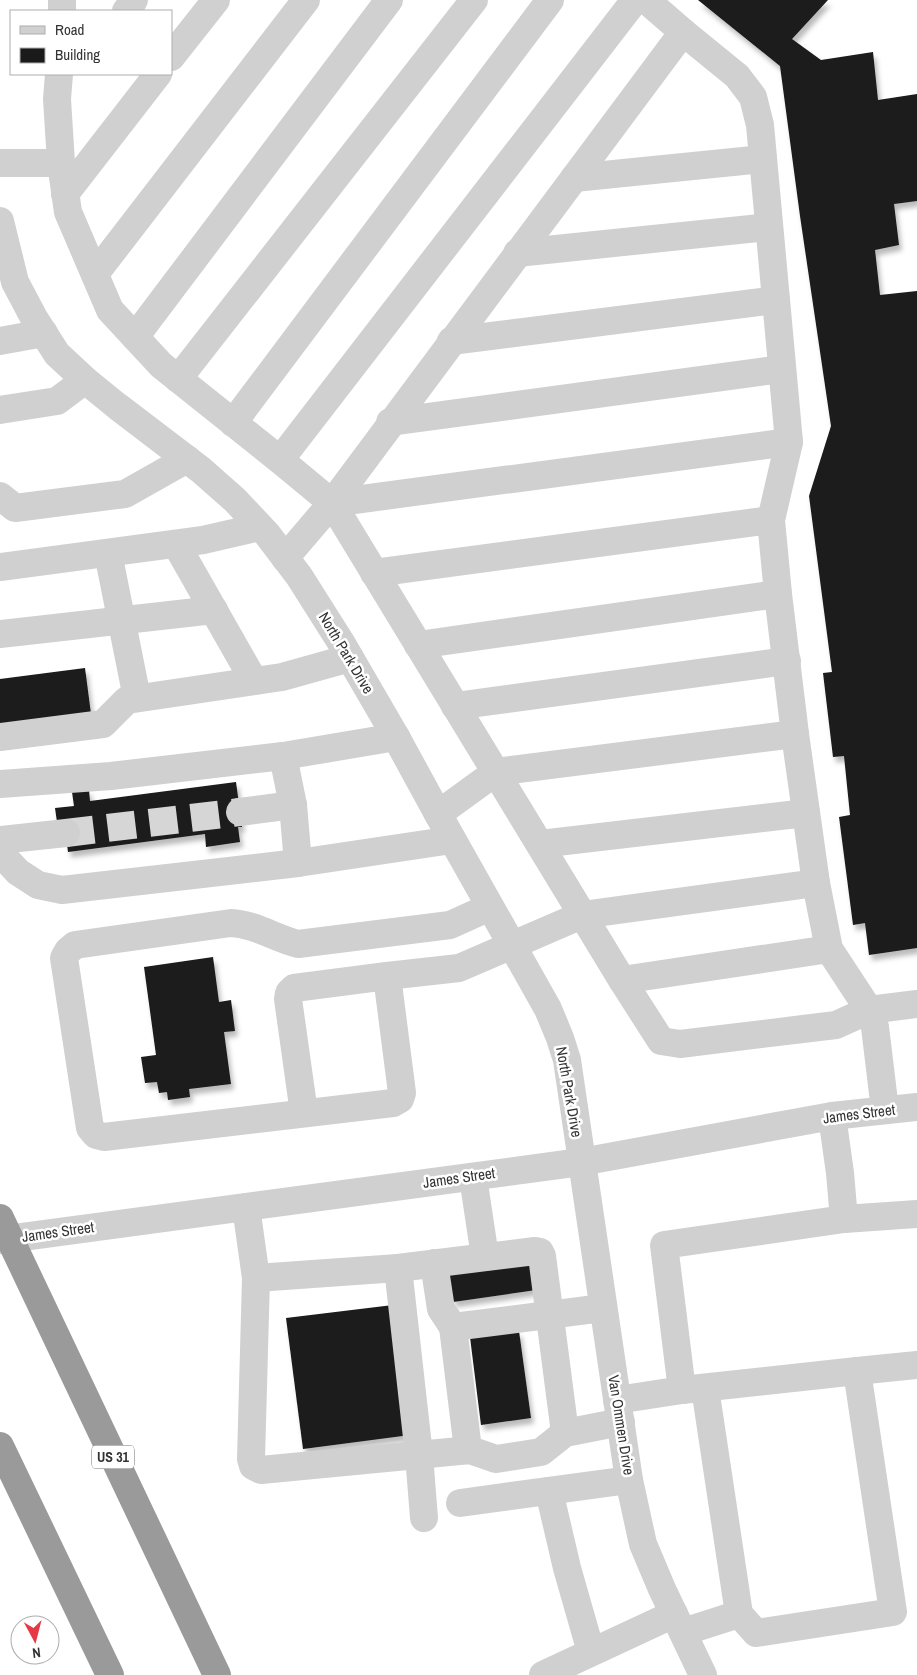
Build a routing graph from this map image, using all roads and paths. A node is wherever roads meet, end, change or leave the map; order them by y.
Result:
1 (216, 0) edge
2 (306, 0) edge
3 (389, 0) edge
4 (474, 0) edge
5 (550, 0) edge
6 (635, 0) edge
7 (646, 0) edge
8 (683, 32) junction
9 (172, 56) edge
10 (75, 75) edge
11 (157, 75) edge
12 (58, 86) edge
13 (763, 159) junction
14 (0, 163) edge
15 (61, 163) junction
16 (574, 178) junction
17 (65, 194) junction
18 (0, 221) edge
19 (769, 227) junction
20 (517, 253) junction
21 (94, 274) junction
22 (776, 300) junction
23 (44, 333) junction
24 (135, 337) junction
25 (451, 341) junction
26 (0, 342) edge
27 (782, 368) junction
28 (178, 379) junction
29 (85, 380) junction
30 (0, 410) edge
31 (390, 422) junction
32 (233, 423) junction
33 (789, 442) junction
34 (187, 459) junction
35 (280, 460) junction
36 (0, 496) edge
37 (332, 503) junction
38 (771, 520) junction
39 (260, 527) junction
40 (176, 544) junction
41 (108, 553) junction
42 (285, 558) junction
43 (0, 567) edge
44 (374, 573) junction
45 (778, 594) junction
46 (214, 610) junction
47 (121, 620) junction
48 (0, 634) edge
49 (418, 645) junction
50 (350, 658) junction
51 (787, 661) junction
52 (254, 681) junction
53 (137, 698) junction
54 (455, 706) junction
55 (795, 734) junction
56 (0, 737) edge
57 (396, 737) junction
58 (283, 756) junction
59 (496, 772) junction
60 (0, 784) edge
61 (293, 805) junction
62 (240, 812) tunnel mouth
63 (806, 813) junction
64 (438, 814) junction
65 (66, 833) tunnel mouth
66 (0, 840) edge
67 (452, 840) junction
68 (540, 844) junction
69 (0, 853) edge
70 (298, 863) junction
71 (816, 883) junction
72 (490, 907) junction
73 (582, 915) junction
74 (512, 946) junction
75 (829, 949) junction
76 (387, 976) junction
77 (622, 980) junction
78 (917, 1004) edge
79 (869, 1010) junction
80 (917, 1107) edge
81 (885, 1110) junction
82 (304, 1114) junction
83 (832, 1116) junction
84 (581, 1162) junction
85 (473, 1177) junction
86 (246, 1207) junction
87 (917, 1214) edge
88 (844, 1219) junction
89 (3, 1232) edge
90 (485, 1257) junction
91 (434, 1263) junction
92 (398, 1268) junction
93 (256, 1278) junction
94 (603, 1308) junction
95 (550, 1314) junction
96 (453, 1327) junction
97 (917, 1365) edge
98 (857, 1371) junction
99 (693, 1389) junction
100 (619, 1411) junction
101 (565, 1433) junction
102 (0, 1446) edge
103 (468, 1450) junction
104 (419, 1455) junction
105 (629, 1480) junction
106 (549, 1491) junction
107 (460, 1503) dead end
108 (424, 1518) dead end
109 (739, 1614) junction
110 (678, 1623) junction
111 (591, 1652) junction
112 (110, 1675) edge
113 (217, 1675) edge
114 (543, 1675) edge
115 (703, 1675) edge

1 - 9 street
2 - 21 street
3 - 24 street
4 - 28 street
5 - 32 street
6 - 35 street
7 - 8 street
8 - 13 street
8 - 16 street
10 - 12 street
11 - 17 street
12 - 15 street
13 - 16 street
13 - 19 street
14 - 15 street
15 - 17 street
16 - 20 street
17 - 21 street
18 - 23 street, North Park Drive
19 - 20 street
19 - 22 street
20 - 25 street
21 - 24 street
22 - 25 street
22 - 27 street
23 - 26 street
23 - 29 street, North Park Drive
24 - 28 street
25 - 31 street
27 - 31 street
27 - 33 street
28 - 32 street
29 - 30 street
29 - 34 street, North Park Drive
31 - 37 street
32 - 35 street
33 - 37 street
33 - 38 street
34 - 36 street
34 - 39 street, North Park Drive
35 - 37 street
37 - 42 street
37 - 44 street
38 - 44 street
38 - 45 street
39 - 40 street
39 - 42 street, North Park Drive
40 - 41 street
40 - 46 street
41 - 43 street
41 - 47 street
42 - 50 street, North Park Drive
44 - 49 street
45 - 49 street
45 - 51 street
46 - 47 street
46 - 52 street
47 - 48 street
47 - 53 street
49 - 54 street
50 - 52 street
50 - 57 street, North Park Drive
51 - 54 street
51 - 55 street
52 - 53 street
53 - 56 street
54 - 59 street
55 - 59 street
55 - 63 street
57 - 58 street
57 - 64 street, North Park Drive
58 - 60 street
58 - 61 street
59 - 64 street
59 - 68 street
61 - 62 street
61 - 70 street
63 - 68 street
63 - 71 street
64 - 67 street, North Park Drive
65 - 66 street
67 - 70 street
67 - 72 street, North Park Drive
68 - 73 street
69 - 70 street
71 - 73 street
71 - 75 street
72 - 74 street, North Park Drive
72 - 82 street
73 - 74 street
73 - 77 street
74 - 76 street
74 - 84 street, North Park Drive
75 - 77 street
75 - 79 street
76 - 82 street
76 - 82 street
77 - 79 street
78 - 79 street
79 - 81 street
80 - 81 street, James Street
81 - 83 street, James Street
83 - 84 street, James Street
83 - 88 street
84 - 85 street, James Street
84 - 94 street, Van Ommen Drive
85 - 86 street, James Street
85 - 90 street
86 - 89 street, James Street
86 - 93 street
87 - 88 street
88 - 99 street
89 - 113 highway, US 31
90 - 91 street
90 - 95 street
91 - 92 street
91 - 96 street
92 - 93 street
92 - 104 street
93 - 104 street
94 - 95 street
94 - 100 street, Van Ommen Drive
95 - 96 street
95 - 101 street
96 - 103 street
97 - 98 street
98 - 99 street
98 - 109 street
99 - 100 street
99 - 109 street
100 - 101 street
100 - 105 street, Van Ommen Drive
101 - 103 street
102 - 112 highway
103 - 104 street
104 - 108 street
105 - 106 street
105 - 110 street, Van Ommen Drive
106 - 107 street
106 - 111 street
109 - 110 street
110 - 111 street
110 - 115 street, Van Ommen Drive
111 - 114 street

